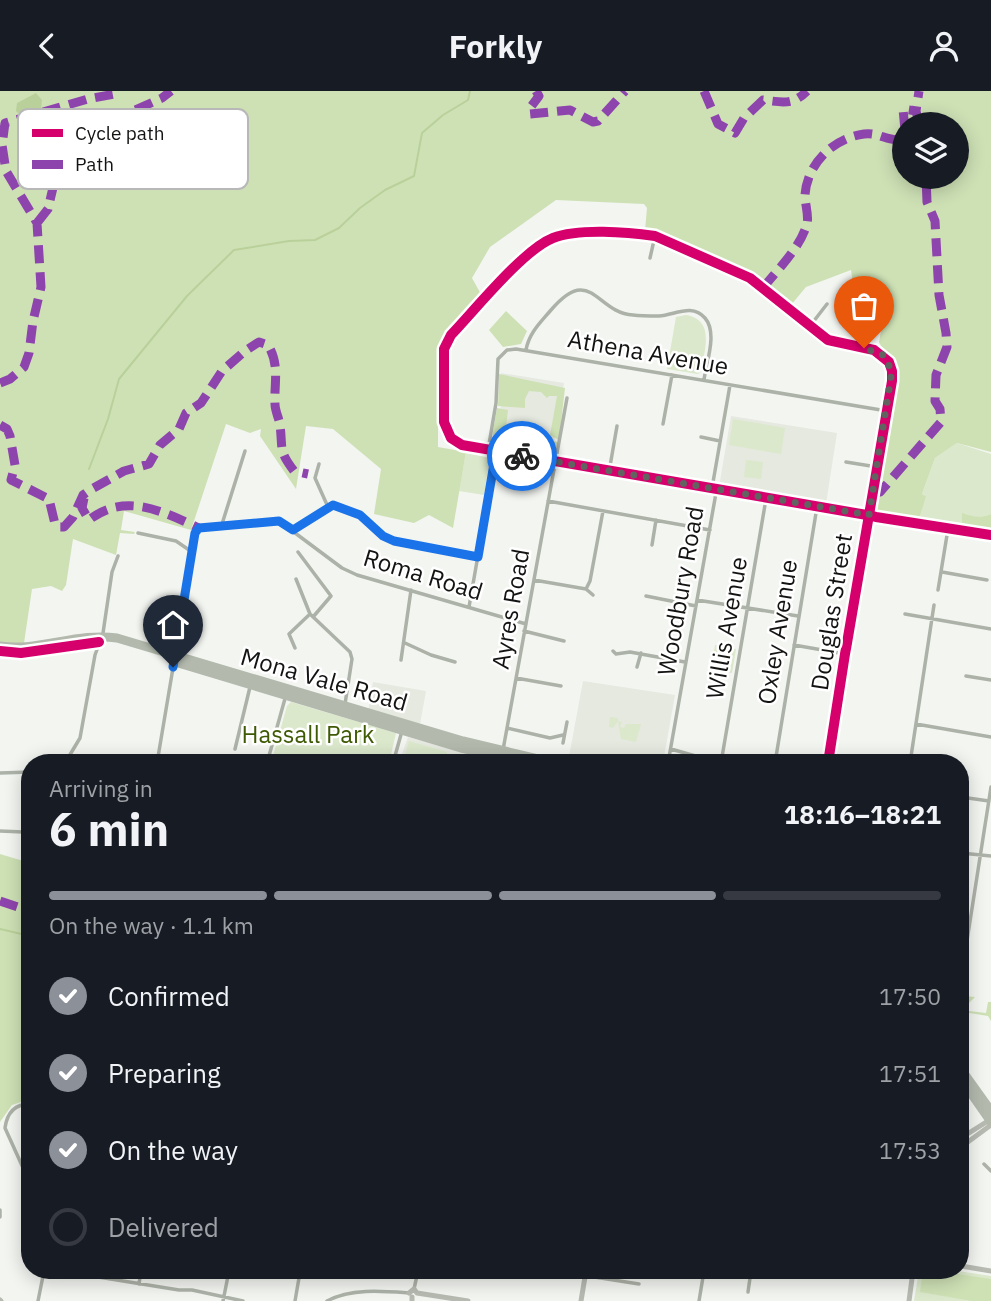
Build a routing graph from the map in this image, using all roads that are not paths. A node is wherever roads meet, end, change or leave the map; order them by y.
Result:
1 (655, 236) junction
2 (650, 258) dead end
3 (827, 304) dead end
4 (810, 326) junction
5 (526, 350) junction
6 (672, 375) junction
7 (704, 380) junction
8 (730, 385) junction
9 (567, 398) dead end
10 (887, 411) junction
11 (663, 424) dead end
12 (617, 426) dead end
13 (701, 437) dead end
14 (720, 441) junction
15 (488, 450) junction
16 (245, 451) dead end
17 (496, 452) junction
18 (556, 462) junction
19 (846, 462) dead end
20 (318, 464) dead end
21 (877, 467) junction
22 (609, 472) junction
23 (714, 490) junction
24 (766, 499) junction
25 (548, 501) junction
26 (328, 507) junction
27 (817, 507) junction
28 (603, 511) junction
29 (869, 515) junction
30 (656, 520) junction
31 (222, 524) junction
32 (948, 529) junction
33 (293, 530) junction
34 (710, 530) junction
35 (138, 533) dead end
36 (991, 535) edge
37 (652, 545) dead end
38 (192, 552) junction
39 (298, 552) dead end
40 (118, 556) dead end
41 (478, 557) junction
42 (942, 572) junction
43 (296, 579) dead end
44 (534, 580) junction
45 (987, 580) dead end
46 (586, 589) junction
47 (411, 590) junction
48 (938, 590) dead end
49 (593, 595) dead end
50 (646, 596) dead end
51 (697, 600) junction
52 (934, 605) dead end
53 (696, 606) junction
54 (469, 607) junction
55 (747, 608) junction
56 (905, 614) dead end
57 (312, 616) junction
58 (798, 616) junction
59 (933, 619) junction
60 (526, 624) junction
61 (991, 629) edge
62 (524, 631) junction
63 (100, 639) junction
64 (564, 641) dead end
65 (405, 643) junction
66 (794, 645) junction
67 (296, 648) dead end
68 (0, 649) edge
69 (613, 651) dead end
70 (640, 653) junction
71 (845, 654) junction
72 (174, 659) junction
73 (401, 660) dead end
74 (685, 661) junction
75 (455, 662) dead end
76 (637, 667) dead end
77 (965, 675) dead end
78 (516, 678) junction
79 (991, 680) edge
80 (250, 686) junction
81 (561, 686) dead end
82 (287, 693) junction
83 (344, 710) junction
84 (567, 722) dead end
85 (916, 724) junction
86 (507, 728) junction
87 (402, 730) junction
88 (563, 735) junction
89 (991, 737) edge
90 (563, 743) dead end
91 (235, 749) dead end
92 (670, 749) junction
93 (70, 754) edge
94 (158, 754) edge
95 (270, 754) edge
96 (395, 754) edge
97 (486, 754) edge
98 (495, 754) edge
99 (503, 754) edge
100 (669, 754) edge
101 (688, 754) edge
102 (722, 754) edge
103 (776, 754) edge
104 (829, 754) edge
105 (911, 754) edge
106 (21, 772) edge
107 (0, 773) edge
108 (991, 787) edge
109 (969, 798) edge
110 (989, 801) junction
111 (0, 831) edge
112 (21, 832) edge
113 (969, 854) edge
114 (980, 855) junction
115 (991, 856) edge
116 (969, 927) edge
117 (969, 1082) edge
118 (969, 1090) edge
119 (21, 1105) edge
120 (991, 1119) edge
121 (969, 1133) edge
122 (969, 1140) edge
123 (21, 1164) edge
124 (984, 1164) dead end
125 (991, 1171) edge
126 (0, 1210) edge
127 (0, 1217) edge
128 (969, 1267) edge
129 (991, 1271) edge
130 (42, 1279) edge
131 (109, 1279) edge
132 (140, 1279) edge
133 (228, 1279) edge
134 (299, 1279) edge
135 (585, 1279) edge
136 (615, 1279) edge
137 (703, 1279) edge
138 (750, 1279) edge
139 (913, 1279) edge
140 (139, 1284) junction
141 (639, 1284) dead end
142 (748, 1292) dead end
143 (366, 1293) junction
144 (413, 1295) edge
145 (224, 1299) edge
146 (38, 1301) edge
147 (243, 1301) edge
148 (295, 1301) edge
149 (327, 1301) edge
150 (365, 1301) edge
151 (468, 1301) edge
152 (581, 1301) edge
153 (699, 1301) edge
154 (909, 1301) edge

1 - 2 street
1 - 4 street
1 - 15 street
3 - 4 street
4 - 10 street, Douglas Street
5 - 6 street, Athena Avenue
5 - 7 street
5 - 15 street
6 - 7 street, Athena Avenue
6 - 11 street
7 - 8 street, Athena Avenue
8 - 10 street, Athena Avenue
8 - 14 street, Woodbury Road
9 - 18 street, Ayres Road
10 - 21 street, Douglas Street
12 - 22 street
13 - 14 street
14 - 23 street, Woodbury Road
15 - 17 street
16 - 31 street
17 - 18 street
17 - 41 street
18 - 22 street
18 - 25 street, Ayres Road
19 - 21 street
20 - 26 street
21 - 29 street, Douglas Street
22 - 23 street
23 - 24 street
23 - 34 street, Woodbury Road
24 - 27 street
24 - 55 street, Willis Avenue
25 - 28 street
25 - 44 street, Ayres Road
26 - 33 street
26 - 41 street
27 - 29 street
27 - 58 street, Oxley Avenue
28 - 30 street
28 - 46 street
29 - 32 street
29 - 71 street, Douglas Street
30 - 34 street
30 - 37 street
31 - 33 street, Roma Road
31 - 38 street, Roma Road
32 - 36 street
32 - 42 street
33 - 47 street, Roma Road
34 - 51 street, Woodbury Road
35 - 38 street
38 - 72 street
39 - 57 street
40 - 63 street
41 - 54 street
42 - 45 street
42 - 48 street
43 - 57 street
44 - 46 street
44 - 60 street, Ayres Road
46 - 49 street
47 - 54 street, Roma Road
47 - 65 street
50 - 53 street
51 - 53 street, Woodbury Road
51 - 55 street
52 - 59 street
53 - 74 street, Woodbury Road
54 - 60 street, Roma Road
55 - 58 street
55 - 102 street, Willis Avenue
56 - 59 street
57 - 67 street
57 - 83 street
58 - 66 street, Oxley Avenue
59 - 61 street
59 - 85 street
60 - 62 street, Ayres Road
62 - 64 street
62 - 78 street, Ayres Road
63 - 68 highway, Mona Vale Road
63 - 72 highway, Mona Vale Road
63 - 93 street
65 - 73 street
65 - 75 street
66 - 71 street
66 - 103 street, Oxley Avenue
69 - 70 street
70 - 74 street
70 - 76 street
71 - 104 street, Douglas Street
72 - 80 highway, Mona Vale Road
72 - 82 highway, Mona Vale Road
72 - 94 street
74 - 92 street, Woodbury Road
77 - 79 street
78 - 81 street
78 - 86 street, Ayres Road
80 - 82 highway, Mona Vale Road
80 - 91 street
82 - 83 highway, Mona Vale Road
82 - 95 street
83 - 87 highway, Mona Vale Road
83 - 98 highway, Mona Vale Road
84 - 88 street
85 - 89 street
85 - 105 street
86 - 88 street
86 - 99 street, Ayres Road
87 - 96 street
87 - 97 highway, Mona Vale Road
88 - 90 street
92 - 100 street, Woodbury Road
92 - 101 street
106 - 107 street
108 - 110 street
109 - 110 street
110 - 114 street
111 - 112 street
113 - 114 street
114 - 115 street
114 - 116 street
117 - 120 highway
118 - 120 highway
119 - 123 street
120 - 121 street
120 - 122 street
124 - 125 street
126 - 127 street
128 - 129 street
130 - 146 street
131 - 140 street
132 - 140 street
133 - 145 street
134 - 148 street
135 - 152 street
136 - 141 street
137 - 153 street
138 - 142 street
139 - 154 street
140 - 145 street
143 - 144 street
143 - 149 street
143 - 150 street
144 - 151 street
145 - 147 street

